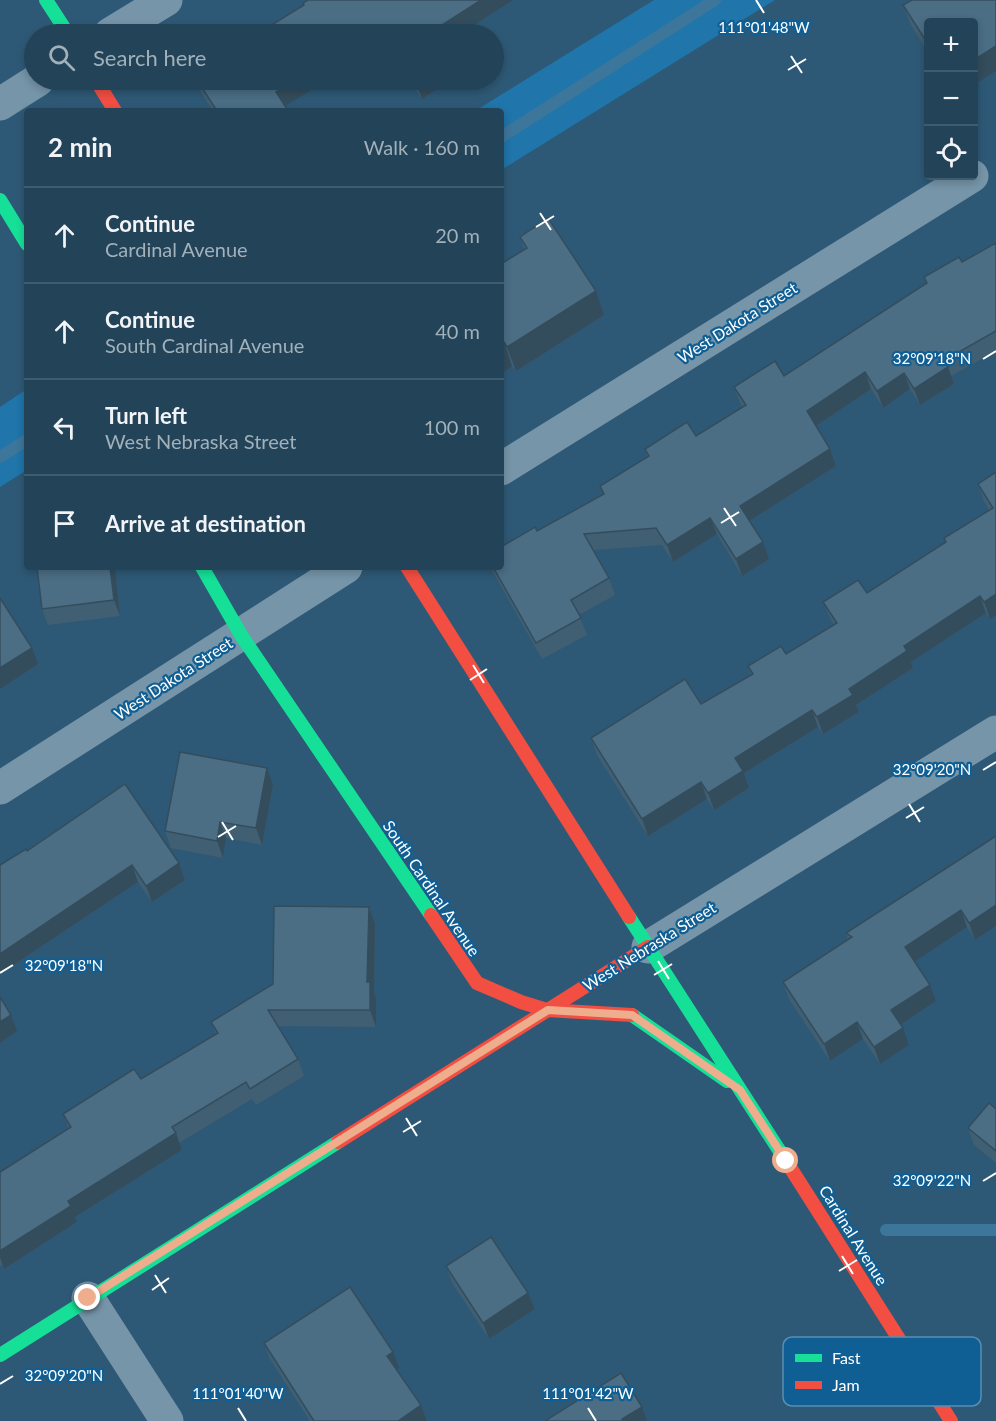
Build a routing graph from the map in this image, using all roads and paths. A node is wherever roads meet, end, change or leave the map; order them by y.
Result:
1 (46, 0) edge
2 (166, 0) edge
3 (62, 24) edge
4 (126, 24) edge
5 (24, 89) edge
6 (102, 90) edge
7 (0, 104) edge
8 (113, 108) edge
9 (996, 160) edge
10 (978, 172) edge
11 (965, 180) edge
12 (0, 200) edge
13 (24, 239) edge
14 (504, 467) edge
15 (204, 570) edge
16 (341, 570) edge
17 (409, 570) edge
18 (241, 635) junction
19 (996, 732) edge
20 (0, 788) edge
21 (648, 947) junction
22 (548, 1010) junction
23 (740, 1090) junction
24 (88, 1298) junction
25 (898, 1337) edge
26 (0, 1355) edge
27 (942, 1406) edge
28 (167, 1421) edge
29 (951, 1421) edge

1 - 3 main road
2 - 4 street
5 - 7 street
6 - 8 main road
9 - 10 street, West Dakota Street
11 - 14 street, West Dakota Street
12 - 13 main road
15 - 18 main road, South Cardinal Avenue
16 - 18 street, West Dakota Street
17 - 21 main road
18 - 20 street, West Dakota Street
18 - 22 main road, South Cardinal Avenue
19 - 21 street, West Nebraska Street
21 - 22 main road, West Nebraska Street
21 - 23 main road, Cardinal Avenue
22 - 23 main road, South Cardinal Avenue
22 - 24 main road, West Nebraska Street
23 - 25 main road, Cardinal Avenue
24 - 26 main road, West Nebraska Street
24 - 28 street
27 - 29 main road, Cardinal Avenue

